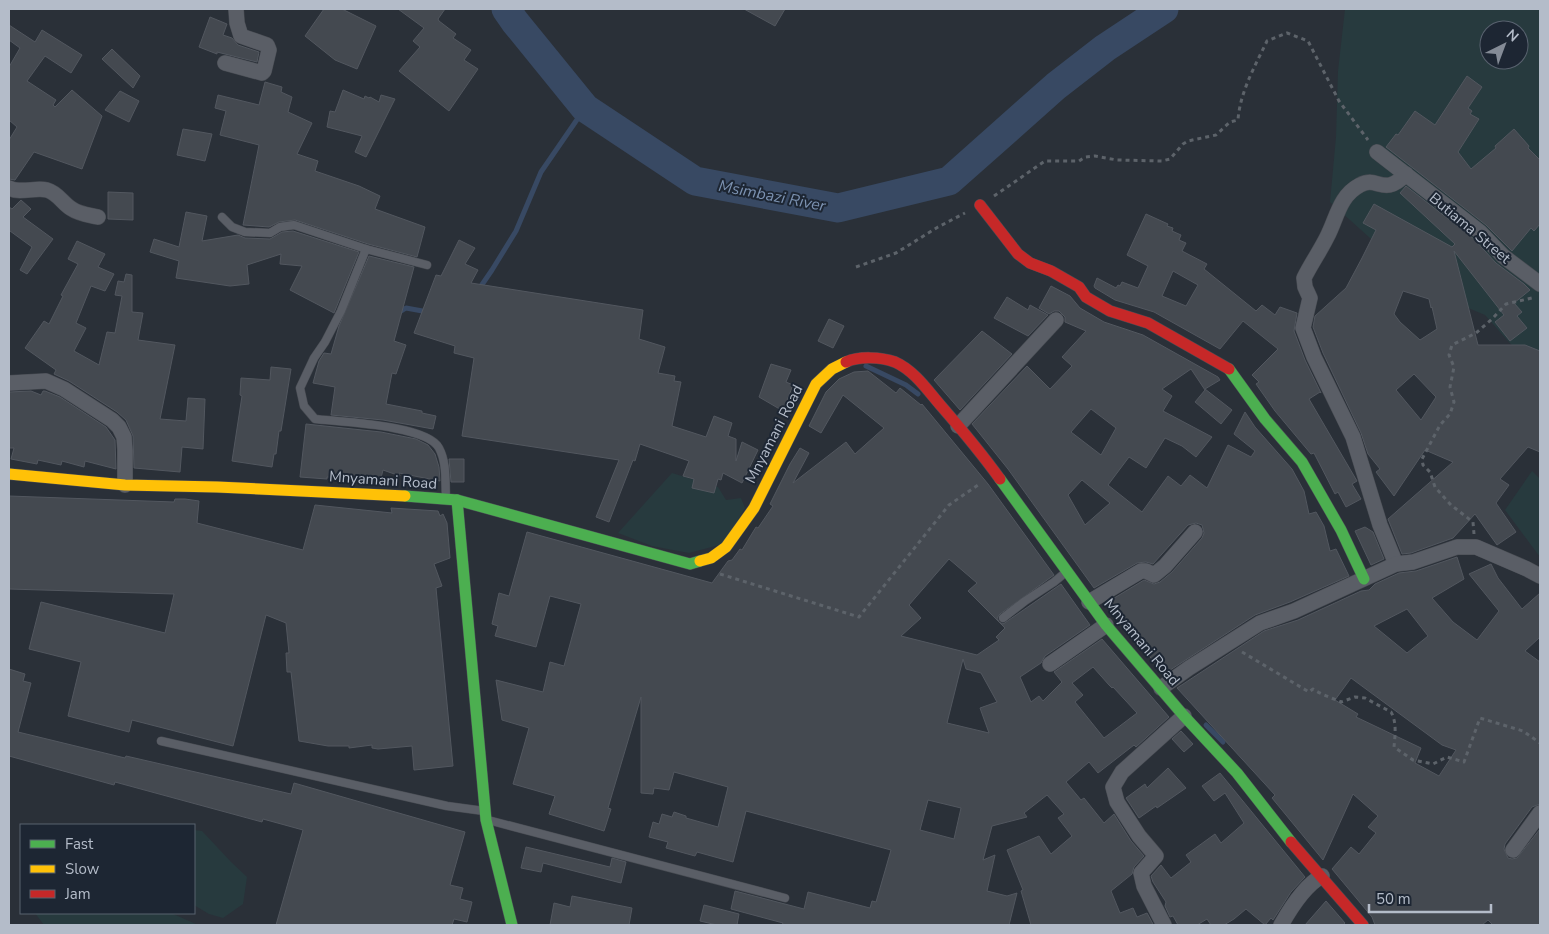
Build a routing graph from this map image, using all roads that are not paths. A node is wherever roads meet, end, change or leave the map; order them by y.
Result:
1 (236, 9) edge
2 (225, 63) dead end
3 (1377, 152) road end
4 (1406, 174) junction
5 (9, 188) edge
6 (980, 205) road end
7 (98, 217) dead end
8 (222, 217) dead end
9 (366, 248) junction
10 (427, 265) dead end
11 (1537, 291) edge
12 (1056, 320) dead end
13 (9, 383) edge
14 (958, 426) junction
15 (9, 474) edge
16 (125, 485) junction
17 (452, 500) junction
18 (1195, 532) dead end
19 (1396, 564) junction
20 (1066, 571) junction
21 (1540, 576) edge
22 (1364, 579) junction
23 (1089, 602) junction
24 (1003, 618) dead end
25 (1106, 625) junction
26 (1050, 664) dead end
27 (1161, 688) junction
28 (1184, 716) junction
29 (161, 742) dead end
30 (1540, 813) edge
31 (485, 816) junction
32 (1513, 850) dead end
33 (1322, 876) junction
34 (785, 898) dead end
35 (512, 925) edge
36 (1164, 925) edge
37 (1281, 925) edge
38 (1362, 925) edge

1 - 2 street
3 - 4 street, Butiama Street
4 - 11 street, Butiama Street
4 - 19 street
5 - 7 street
6 - 22 street
8 - 9 lane
9 - 10 lane
9 - 17 lane
12 - 14 street
13 - 16 street
14 - 17 street, Mnyamani Road
14 - 20 street, Mnyamani Road
15 - 16 street, Mnyamani Road
16 - 17 street, Mnyamani Road
17 - 31 street
18 - 23 street
19 - 21 street
19 - 22 street
20 - 23 street, Mnyamani Road
20 - 24 lane
22 - 27 street
23 - 25 street, Mnyamani Road
25 - 26 street
25 - 27 street, Mnyamani Road
27 - 28 street, Mnyamani Road
28 - 33 street, Mnyamani Road
28 - 36 street
29 - 31 lane
30 - 32 street
31 - 34 lane
31 - 35 street
33 - 37 street
33 - 38 street, Mnyamani Road

